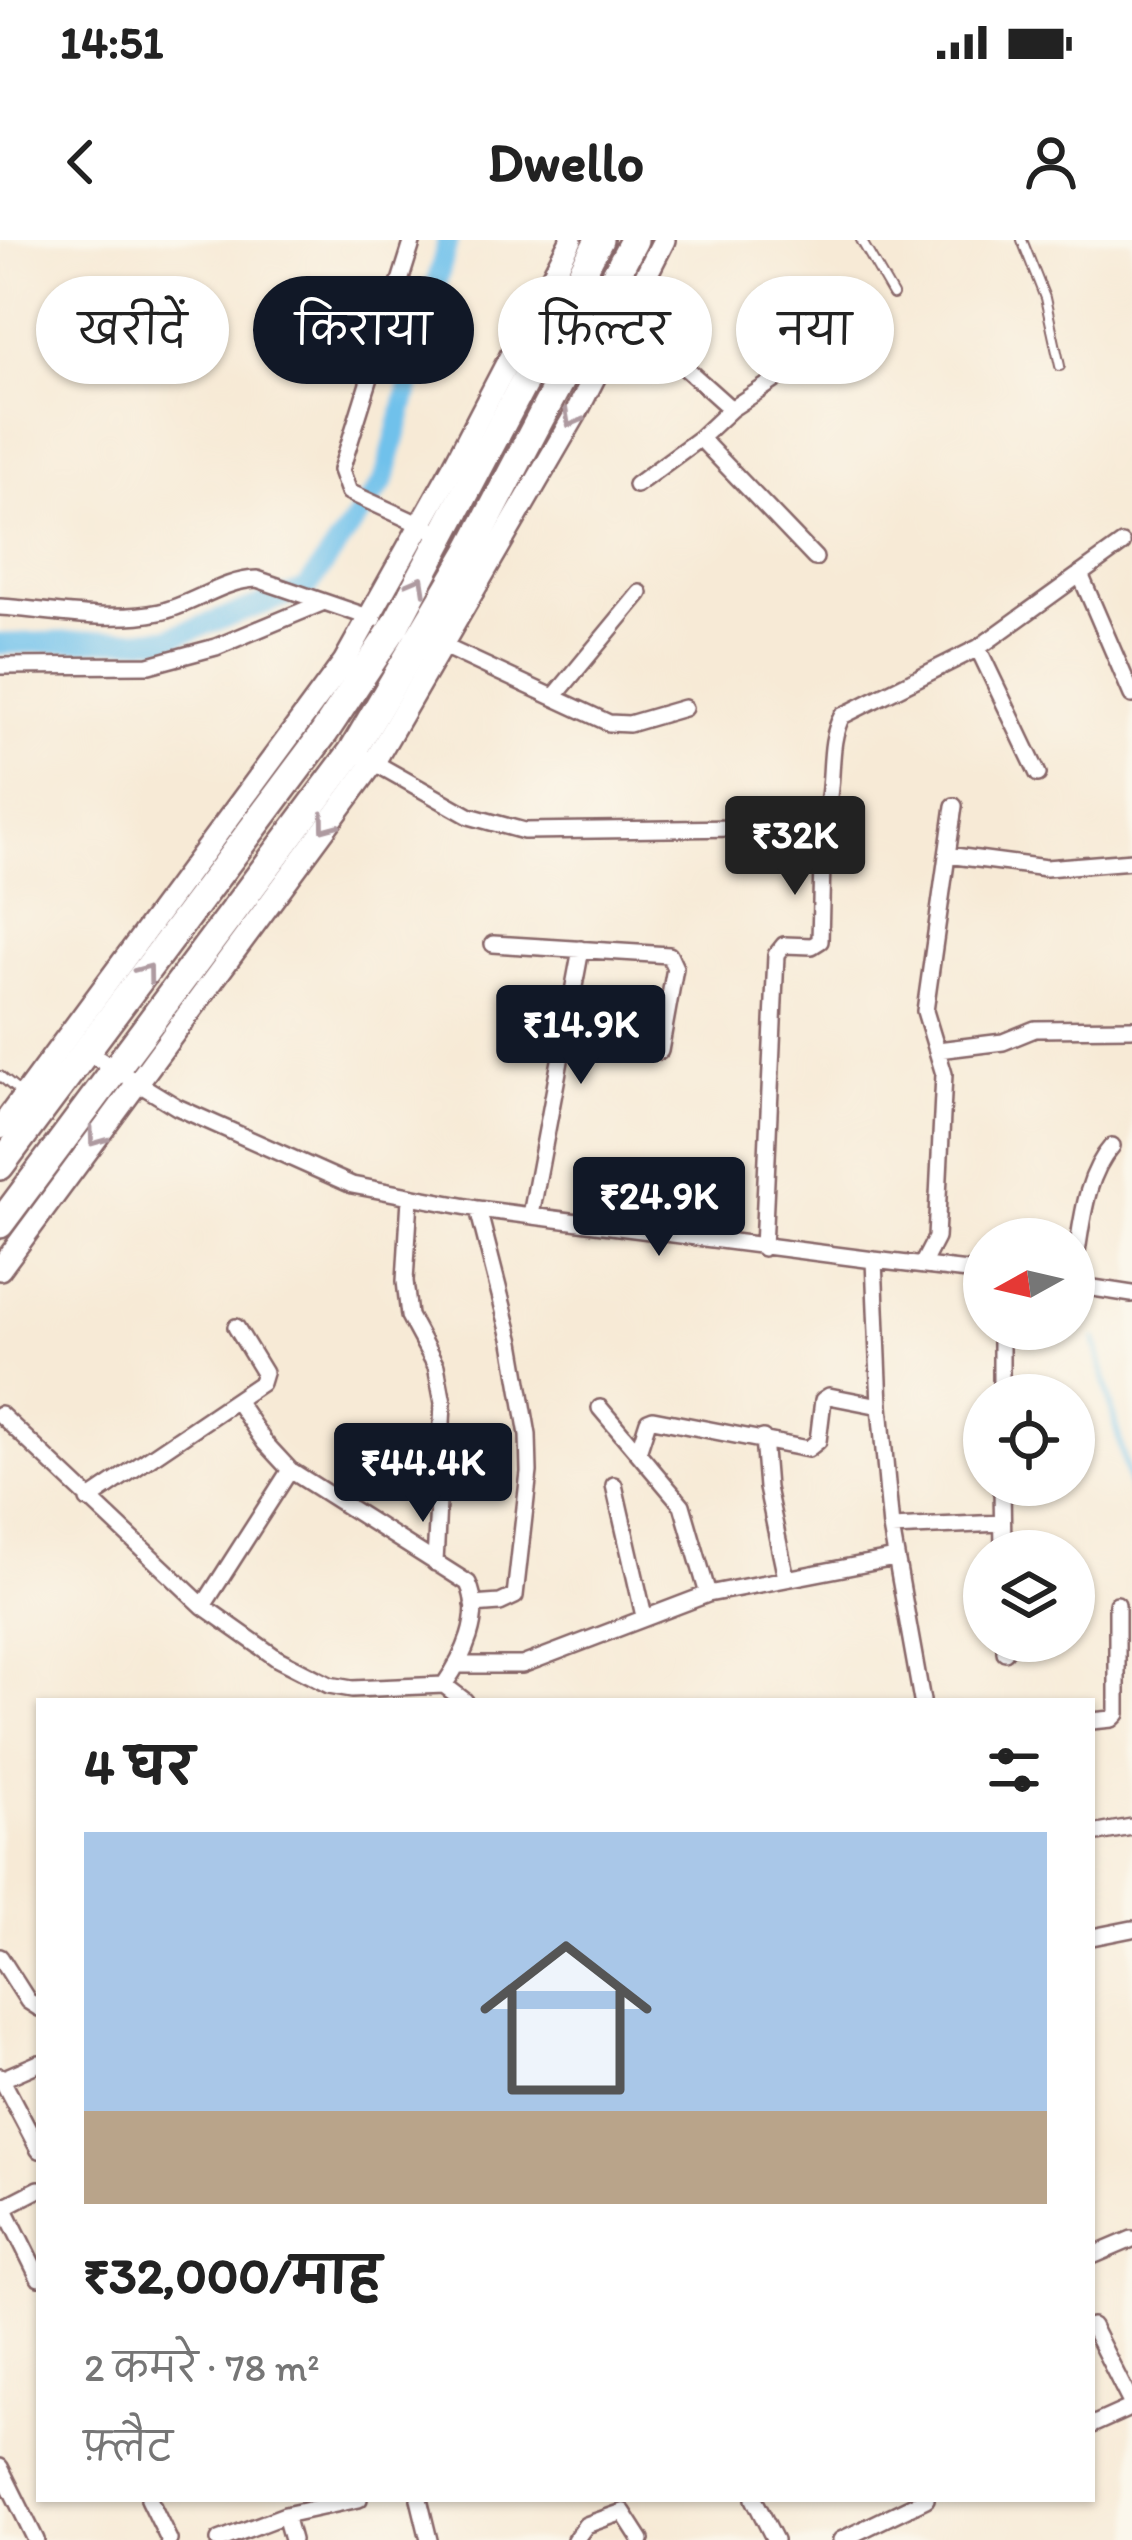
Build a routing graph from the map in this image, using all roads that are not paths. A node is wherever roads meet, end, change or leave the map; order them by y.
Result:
1 (412, 240) edge
2 (571, 240) edge
3 (599, 240) edge
4 (634, 240) edge
5 (664, 240) edge
6 (861, 240) edge
7 (1022, 240) edge
8 (646, 276) edge
9 (882, 276) edge
10 (1060, 366) dead end
11 (591, 384) edge
12 (703, 384) edge
13 (769, 384) edge
14 (731, 409) junction
15 (700, 438) junction
16 (636, 485) dead end
17 (434, 530) junction
18 (1121, 544) dead end
19 (815, 558) dead end
20 (1080, 574) junction
21 (640, 593) dead end
22 (324, 602) junction
23 (0, 608) edge
24 (407, 631) junction
25 (978, 648) junction
26 (0, 666) edge
27 (1132, 694) edge
28 (554, 697) junction
29 (684, 708) dead end
30 (363, 757) junction
31 (1038, 774) dead end
32 (954, 806) dead end
33 (823, 823) junction
34 (947, 855) junction
35 (1132, 861) edge
36 (493, 944) dead end
37 (581, 949) junction
38 (1132, 1028) edge
39 (938, 1050) junction
40 (660, 1051) dead end
41 (87, 1052) junction
42 (0, 1076) edge
43 (125, 1078) junction
44 (24, 1096) junction
45 (0, 1128) edge
46 (1112, 1146) dead end
47 (0, 1166) edge
48 (410, 1198) junction
49 (478, 1209) junction
50 (531, 1215) junction
51 (1087, 1218) edge
52 (0, 1224) edge
53 (764, 1248) junction
54 (874, 1260) junction
55 (922, 1265) junction
56 (0, 1269) edge
57 (963, 1270) edge
58 (1095, 1285) edge
59 (1132, 1294) edge
60 (236, 1327) dead end
61 (236, 1400) junction
62 (880, 1406) junction
63 (600, 1408) dead end
64 (0, 1414) edge
65 (763, 1438) junction
66 (638, 1452) junction
67 (290, 1470) junction
68 (614, 1485) dead end
69 (88, 1500) junction
70 (1002, 1506) edge
71 (1002, 1523) junction
72 (892, 1528) junction
73 (1002, 1530) edge
74 (895, 1558) junction
75 (435, 1563) junction
76 (786, 1578) junction
77 (708, 1594) junction
78 (1117, 1604) dead end
79 (473, 1605) junction
80 (203, 1606) junction
81 (644, 1616) junction
82 (458, 1665) junction
83 (444, 1685) junction
84 (460, 1698) edge
85 (921, 1698) edge
86 (1095, 1721) edge
87 (1132, 1827) edge
88 (1095, 1833) edge
89 (1132, 1929) edge
90 (1095, 1936) edge
91 (0, 1957) edge
92 (36, 2006) edge
93 (36, 2064) edge
94 (1, 2078) edge
95 (36, 2144) edge
96 (36, 2190) edge
97 (2, 2207) edge
98 (1132, 2239) edge
99 (1095, 2255) edge
100 (36, 2272) edge
101 (1099, 2356) edge
102 (1127, 2386) edge
103 (1132, 2406) edge
104 (1095, 2424) edge
105 (0, 2467) edge
106 (150, 2502) edge
107 (345, 2502) edge
108 (420, 2502) edge
109 (756, 2502) edge
110 (920, 2502) edge
111 (285, 2515) junction
112 (36, 2540) edge
113 (169, 2540) edge
114 (219, 2540) edge
115 (292, 2540) edge
116 (429, 2540) edge
117 (575, 2540) edge
118 (641, 2540) edge
119 (775, 2540) edge
120 (841, 2540) edge

1 - 17 street
2 - 17 street
3 - 17 highway
4 - 24 highway
5 - 8 street
6 - 9 lane
7 - 10 lane
11 -> 24 street
12 - 14 street
13 - 14 street
14 - 15 street
15 - 16 street
15 - 19 street
24 -> 17 highway
18 - 20 street
20 - 25 street
20 - 27 street
21 - 28 street
22 - 23 street
22 - 24 street
22 - 26 street
24 - 28 street
24 - 30 highway
41 -> 24 highway
24 - 44 street
25 - 31 street
25 - 33 street
28 - 29 street
30 - 33 street
30 -> 43 highway
32 - 34 street
33 - 53 street
34 - 35 street
34 - 39 street
36 - 37 street
37 - 40 street
37 - 50 street
38 - 39 street
39 - 55 street
41 - 43 street
41 - 47 highway
42 - 44 lane
43 - 48 street
43 - 52 highway
43 -> 56 street
44 - 45 street
46 - 51 street
48 - 49 street
48 - 75 street
49 - 50 street
49 - 79 street
50 - 53 street
53 - 54 street
54 - 55 street
54 - 62 street
55 - 57 street
58 - 59 street
60 - 61 street
61 - 67 street
61 - 69 street
62 - 65 street
62 - 72 street
63 - 66 street
64 - 69 street
65 - 66 street
65 - 76 street
66 - 77 street
67 - 75 street
67 - 80 street
68 - 81 street
69 - 80 street
70 - 71 street
71 - 72 street
71 - 73 street
72 - 74 street
74 - 76 street
74 - 85 street
75 - 79 street
76 - 77 street
77 - 81 street
78 - 86 street
79 - 82 street
80 - 83 street
81 - 82 street
82 - 83 street
83 - 84 street
87 - 88 street
89 - 90 street
91 - 92 street
93 - 94 street
94 - 95 street
96 - 97 street
97 - 100 street
98 - 99 street
101 - 102 street
102 - 103 street
103 - 104 street
105 - 112 street
106 - 113 street
107 - 111 street
108 - 116 street
109 - 119 street
110 - 120 street
111 - 114 street
111 - 115 street
117 - 118 street

